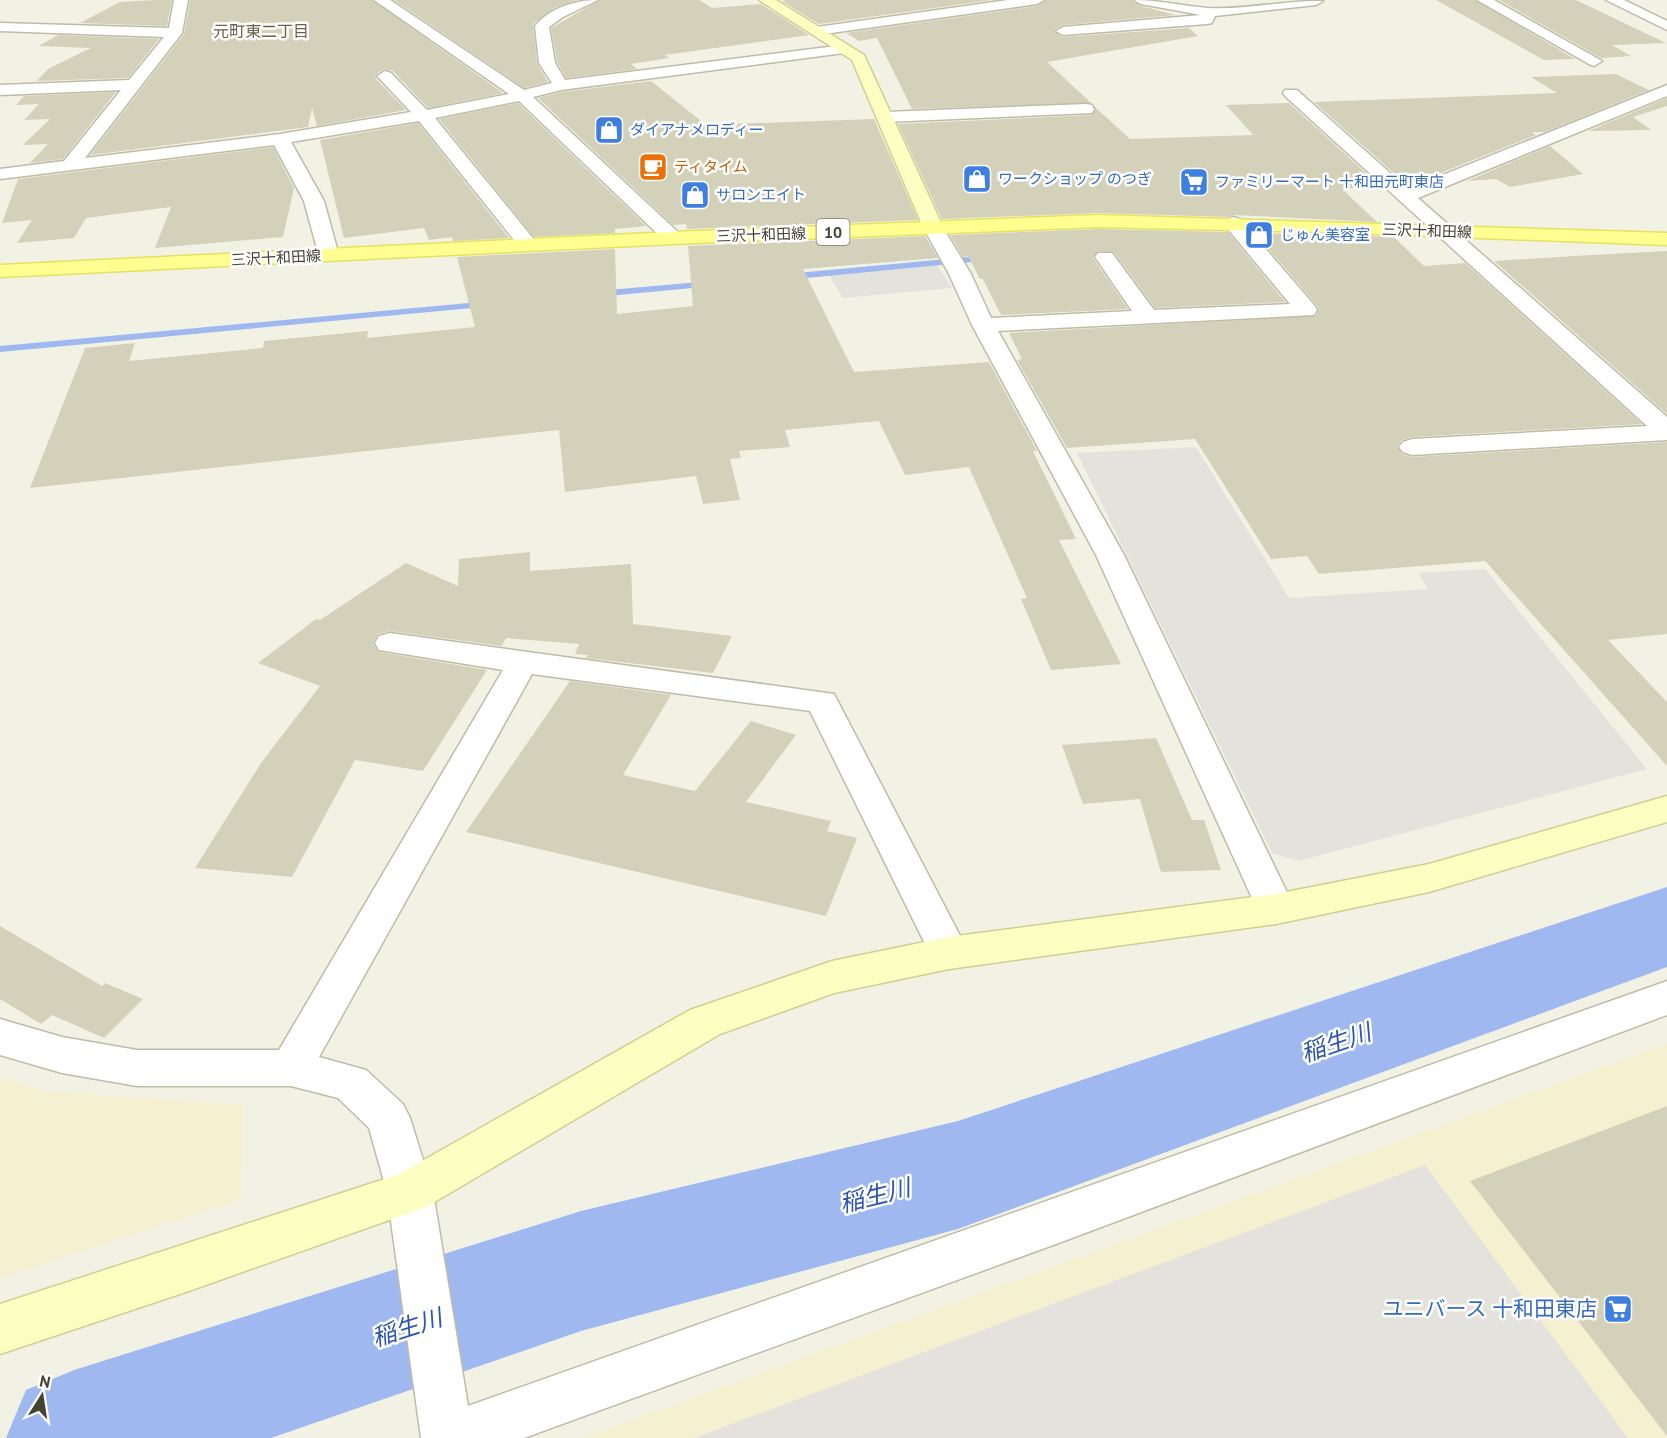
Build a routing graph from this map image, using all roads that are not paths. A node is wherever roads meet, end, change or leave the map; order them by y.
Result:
1 (181, 0) edge
2 (381, 0) edge
3 (591, 0) edge
4 (608, 0) edge
5 (766, 0) edge
6 (1037, 0) edge
7 (1141, 0) edge
8 (1484, 0) edge
9 (1613, 0) edge
10 (1316, 1) edge
11 (1209, 12) junction
12 (1667, 26) edge
13 (0, 27) edge
14 (817, 31) junction
15 (1063, 31) dead end
16 (175, 33) junction
17 (844, 49) junction
18 (1594, 61) dead end
19 (385, 76) dead end
20 (135, 85) junction
21 (561, 85) junction
22 (0, 90) edge
23 (1667, 90) edge
24 (1291, 93) dead end
25 (523, 96) junction
26 (1086, 110) dead end
27 (424, 116) junction
28 (886, 117) junction
29 (280, 139) junction
30 (69, 166) junction
31 (0, 174) edge
32 (1405, 197) junction
33 (1233, 223) junction
34 (933, 227) junction
35 (1444, 231) junction
36 (673, 238) junction
37 (1667, 239) edge
38 (529, 246) junction
39 (329, 256) junction
40 (1105, 256) dead end
41 (0, 271) edge
42 (1148, 317) junction
43 (983, 325) junction
44 (1667, 431) edge
45 (1412, 447) dead end
46 (390, 644) dead end
47 (523, 663) junction
48 (1667, 809) edge
49 (1276, 909) junction
50 (949, 953) junction
51 (1667, 998) edge
52 (0, 1037) edge
53 (291, 1068) junction
54 (410, 1192) junction
55 (0, 1329) edge
56 (447, 1438) edge
57 (452, 1438) edge

1 - 16 street
2 - 25 street
3 - 4 street
3 - 21 street
5 - 14 street
6 - 14 street
7 - 11 street
8 - 18 street
9 - 12 street
10 - 11 street
11 - 15 street
13 - 16 street
14 - 17 street
16 - 20 street
17 - 21 street
17 - 28 street
19 - 27 street
20 - 22 street
20 - 30 street
21 - 25 street
23 - 32 street
24 - 32 street
25 - 27 street
25 - 36 street
26 - 28 street
27 - 29 street
27 - 38 street
28 - 34 street
29 - 30 street
29 - 39 street
30 - 31 street
32 - 35 street
33 - 34 main road, 三沢十和田線 / 10
33 - 35 main road, 三沢十和田線 / 10
33 - 42 street
34 - 36 main road, 三沢十和田線 / 10
34 - 43 street
35 - 37 main road, 三沢十和田線 / 10
35 - 44 street
36 - 38 main road, 三沢十和田線 / 10
38 - 39 main road, 三沢十和田線 / 10
39 - 41 main road, 三沢十和田線 / 10
40 - 42 street
42 - 43 street
43 - 49 street
44 - 45 street
46 - 47 street
47 - 50 street
47 - 53 street
48 - 49 street
49 - 50 street
50 - 54 street
51 - 57 street
52 - 53 street
53 - 54 street
54 - 55 street
54 - 56 street

